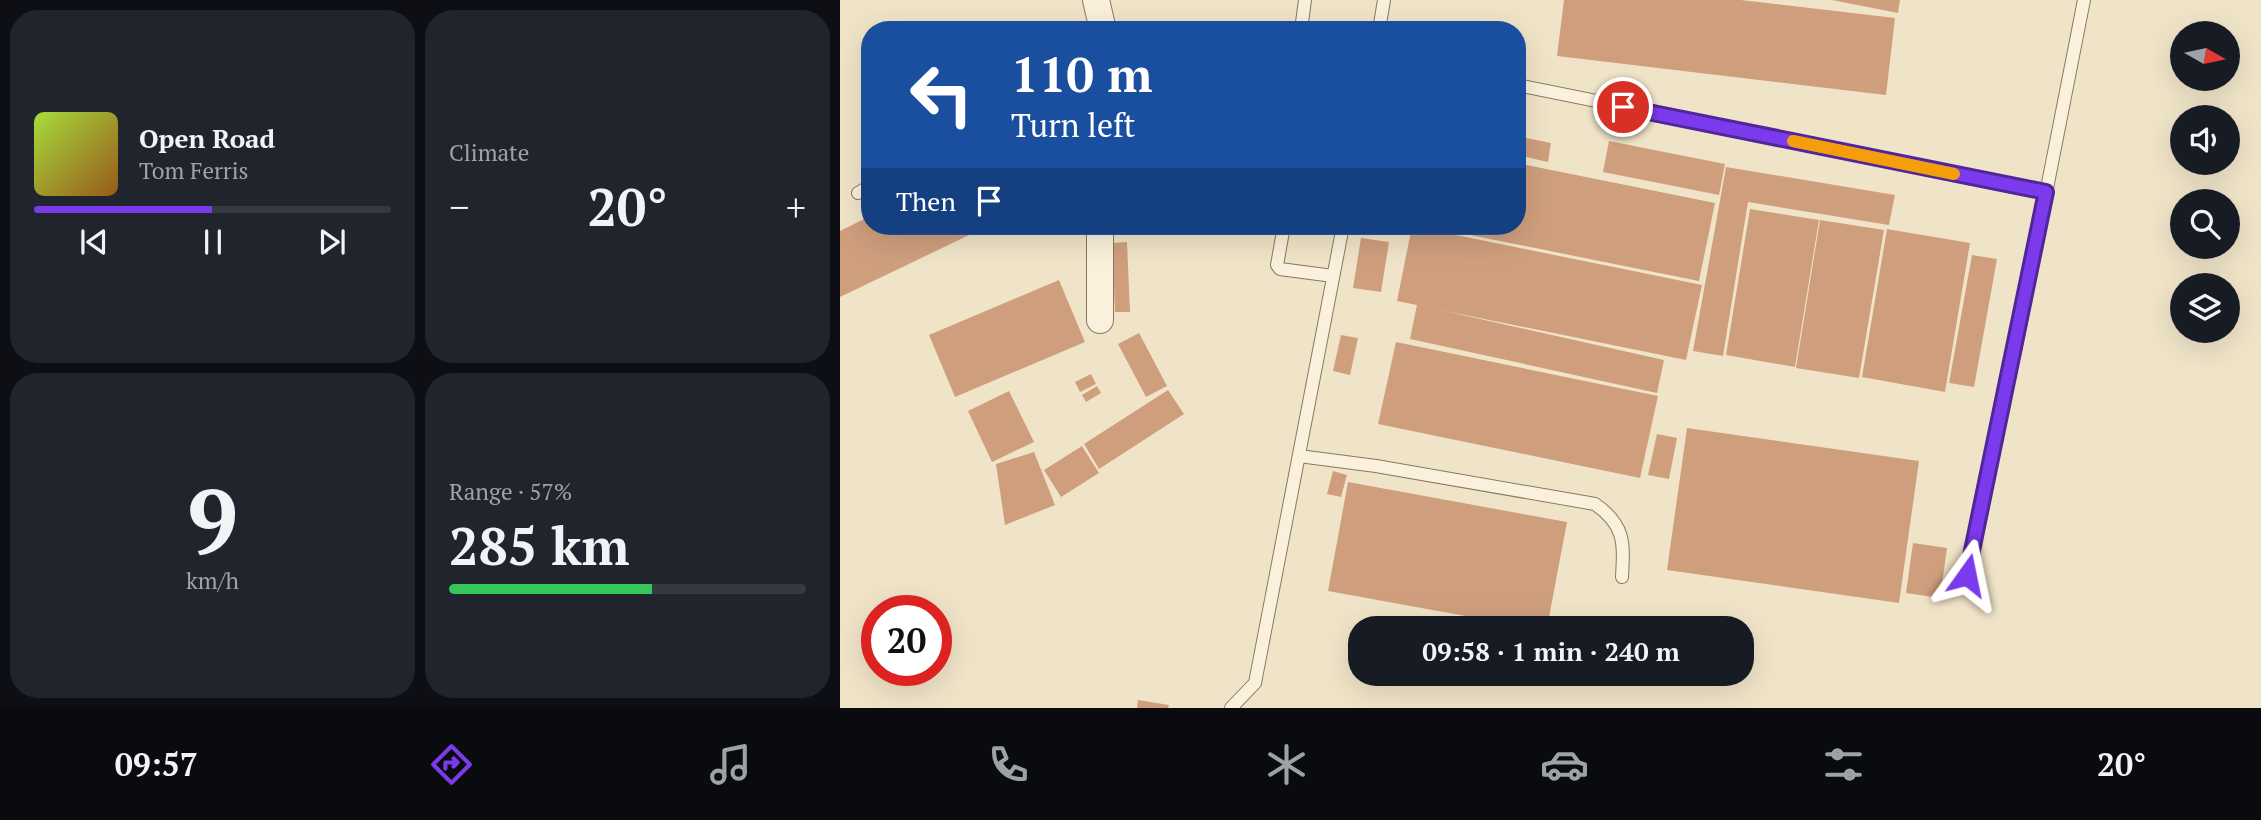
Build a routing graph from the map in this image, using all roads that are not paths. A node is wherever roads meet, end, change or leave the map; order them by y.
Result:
1 (1096, 0) edge
2 (1305, 0) edge
3 (1384, 0) edge
4 (2084, 0) edge
5 (1101, 21) edge
6 (1302, 21) edge
7 (1380, 21) edge
8 (1526, 87) edge
9 (2046, 192) junction
10 (1100, 235) edge
11 (1282, 235) edge
12 (1341, 235) edge
13 (1334, 276) junction
14 (1100, 320) dead end
15 (1299, 456) junction
16 (1967, 575) dead end
17 (1622, 577) dead end
18 (1231, 708) edge

1 - 5 street
2 - 6 lane
3 - 7 lane
4 - 9 lane
8 - 9 lane
9 - 16 lane
10 - 14 street
11 - 13 lane
12 - 13 lane
13 - 15 lane
15 - 17 lane
15 - 18 lane

